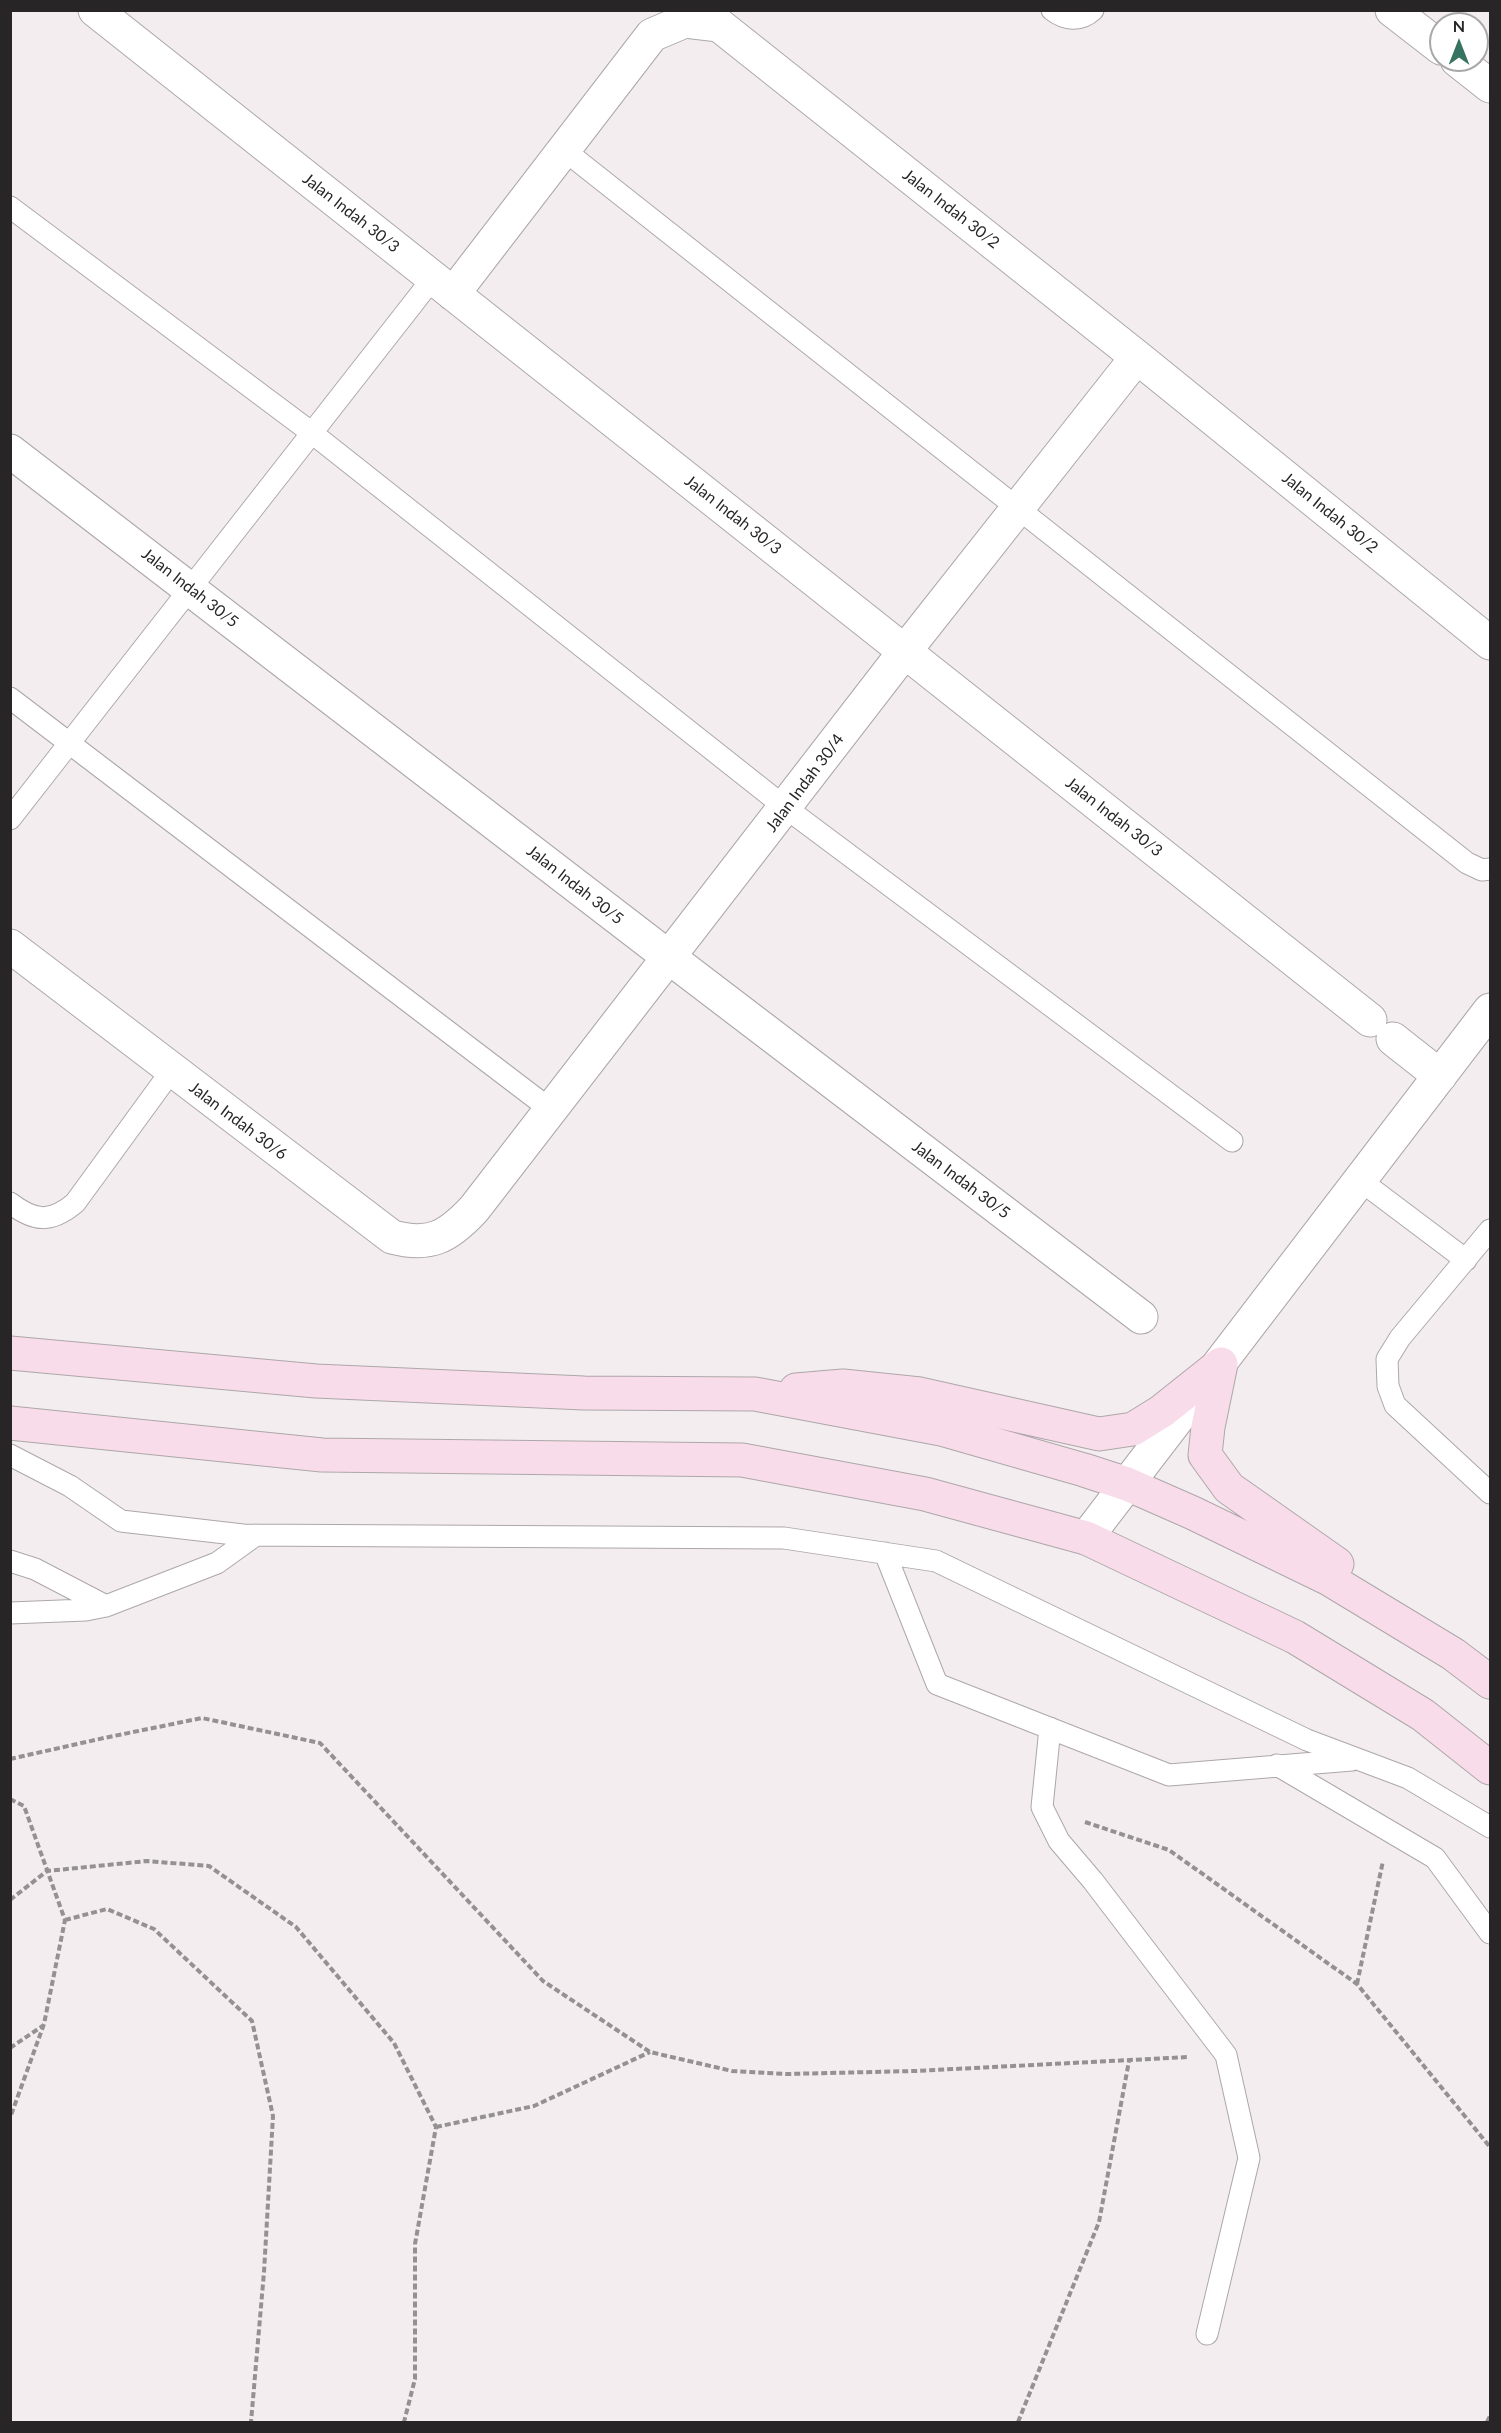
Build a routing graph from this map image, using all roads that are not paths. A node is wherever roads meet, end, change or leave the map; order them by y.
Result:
1 (95, 10) edge
2 (1052, 10) edge
3 (1093, 10) edge
4 (1392, 10) edge
5 (1429, 39) edge
6 (1472, 72) edge
7 (1491, 86) edge
8 (564, 150) junction
9 (10, 207) edge
10 (443, 286) junction
11 (1137, 357) junction
12 (312, 433) junction
13 (10, 451) edge
14 (1018, 508) junction
15 (190, 588) junction
16 (1491, 643) edge
17 (905, 651) junction
18 (10, 698) edge
19 (70, 743) junction
20 (786, 808) junction
21 (10, 819) edge
22 (1491, 869) edge
23 (10, 946) edge
24 (670, 958) junction
25 (1491, 1010) edge
26 (172, 1070) junction
27 (1440, 1076) junction
28 (551, 1110) junction
29 (1232, 1141) dead end
30 (1361, 1181) junction
31 (10, 1203) edge
32 (474, 1209) joint
33 (1491, 1230) edge
34 (1466, 1260) junction
35 (1141, 1317) dead end
36 (10, 1353) edge
37 (1221, 1364) junction
38 (755, 1394) junction
39 (10, 1423) edge
40 (10, 1455) edge
41 (1127, 1484) junction
42 (1491, 1494) edge
43 (256, 1535) junction
44 (1086, 1538) junction
45 (885, 1553) junction
46 (10, 1561) edge
47 (106, 1606) junction
48 (10, 1612) edge
49 (1453, 1654) junction
50 (1491, 1682) edge
51 (1050, 1728) junction
52 (1359, 1760) junction
53 (1277, 1765) junction
54 (1491, 1768) edge
55 (1491, 1827) edge
56 (1491, 1933) edge
57 (1206, 2334) dead end

1 - 10 street, Jalan Indah 30/3
2 - 3 lane
4 - 5 street
6 - 7 street
8 - 10 street, Jalan Indah 30/2
8 - 11 street, Jalan Indah 30/2
8 - 14 lane
9 - 12 lane
10 - 12 lane
10 - 17 street, Jalan Indah 30/3
11 - 14 street, Jalan Indah 30/4
11 - 16 street, Jalan Indah 30/2
12 - 15 lane
12 - 20 lane
13 - 15 street, Jalan Indah 30/5
14 - 17 street, Jalan Indah 30/4
14 - 22 lane
15 - 19 lane
15 - 24 street, Jalan Indah 30/5
17 - 20 street, Jalan Indah 30/4
17 - 27 street, Jalan Indah 30/3
18 - 19 lane
19 - 21 lane
19 - 28 lane
20 - 24 street, Jalan Indah 30/4
20 - 29 lane
23 - 26 street, Jalan Indah 30/6
24 - 28 street, Jalan Indah 30/4
24 - 35 street, Jalan Indah 30/5
25 - 27 street
26 - 31 lane
26 - 32 street, Jalan Indah 30/6
27 - 30 street
28 - 32 street, Jalan Indah 30/4
30 - 34 lane
30 - 37 street
33 - 34 lane
34 - 42 lane
36 - 38 main road
37 - 38 main road
37 - 41 street
37 - 49 main road
38 - 41 main road
39 - 44 main road
40 - 43 lane
41 - 44 street
41 - 49 main road
43 - 45 lane
43 - 47 lane
44 - 54 main road
45 - 51 lane
45 - 52 lane
46 - 47 lane
47 - 48 lane
49 - 50 main road
51 - 53 lane
51 - 57 lane
52 - 53 lane
52 - 55 lane
53 - 56 lane

